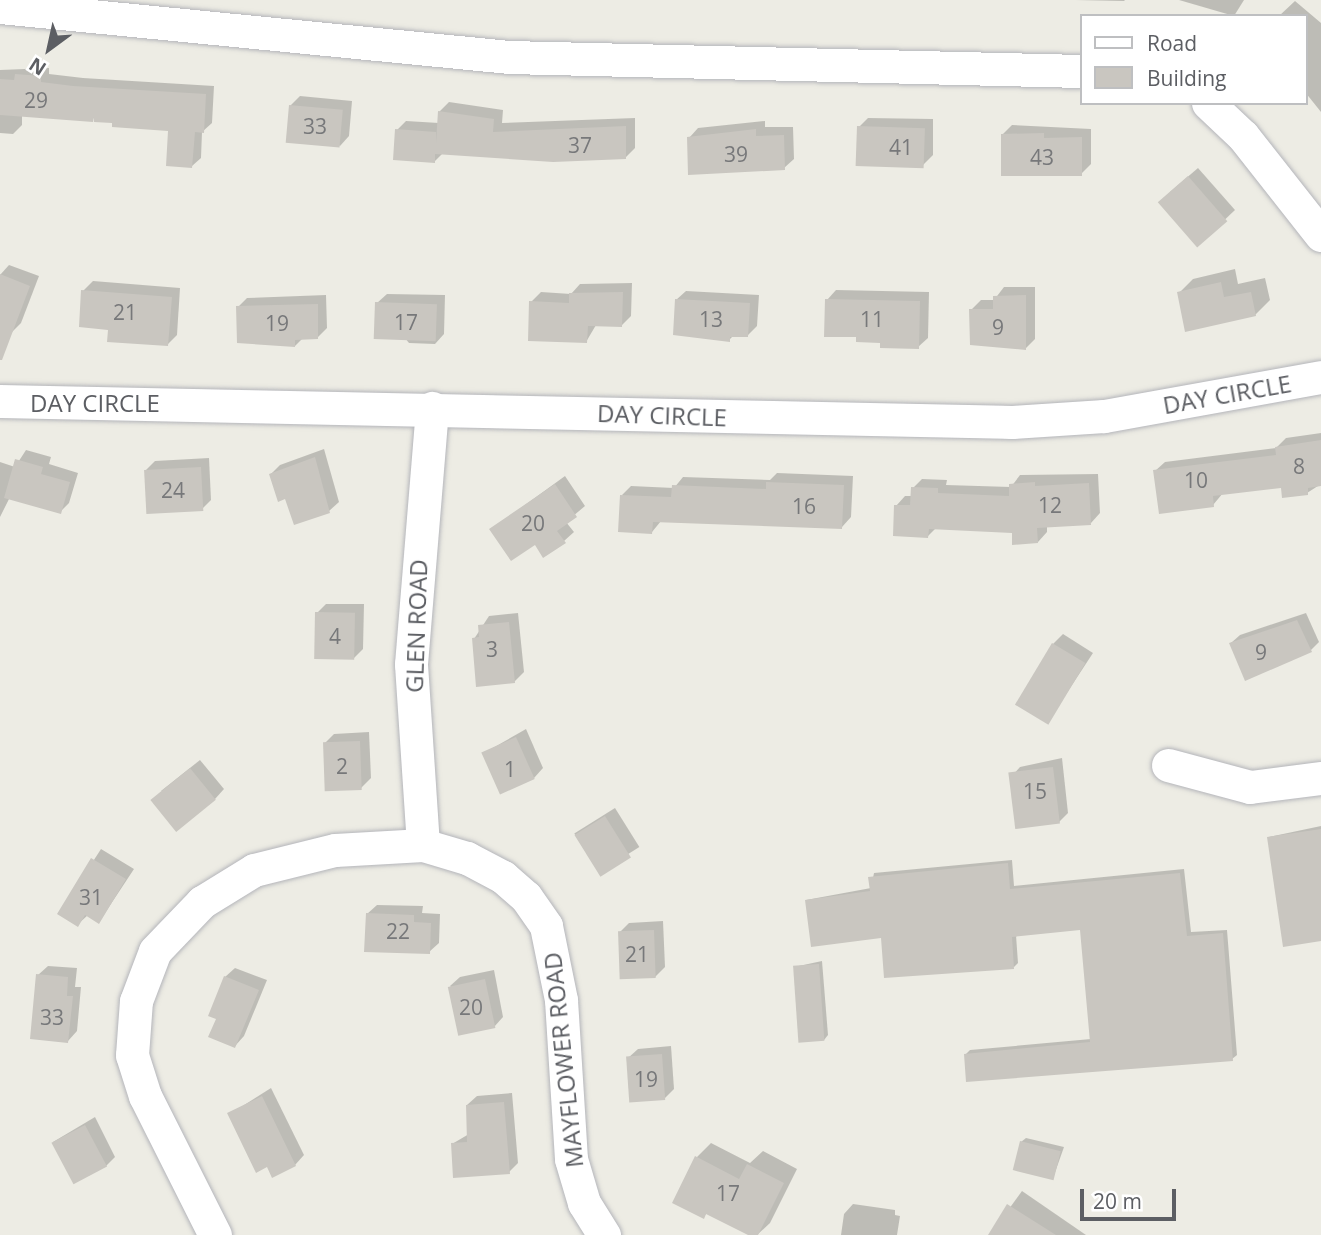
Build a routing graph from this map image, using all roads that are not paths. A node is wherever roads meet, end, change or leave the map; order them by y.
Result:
1 (0, 8) edge
2 (1080, 71) edge
3 (1210, 105) edge
4 (1321, 235) edge
5 (1321, 377) edge
6 (0, 401) edge
7 (432, 408) junction
8 (1168, 765) dead end
9 (1321, 778) edge
10 (423, 845) junction
11 (215, 1235) edge
12 (604, 1235) edge

1 - 2 street
3 - 4 street
5 - 7 street, DAY CIRCLE
6 - 7 street, DAY CIRCLE
7 - 10 street, GLEN ROAD
8 - 9 street
10 - 11 street, MAYFLOWER ROAD
10 - 12 street, MAYFLOWER ROAD

